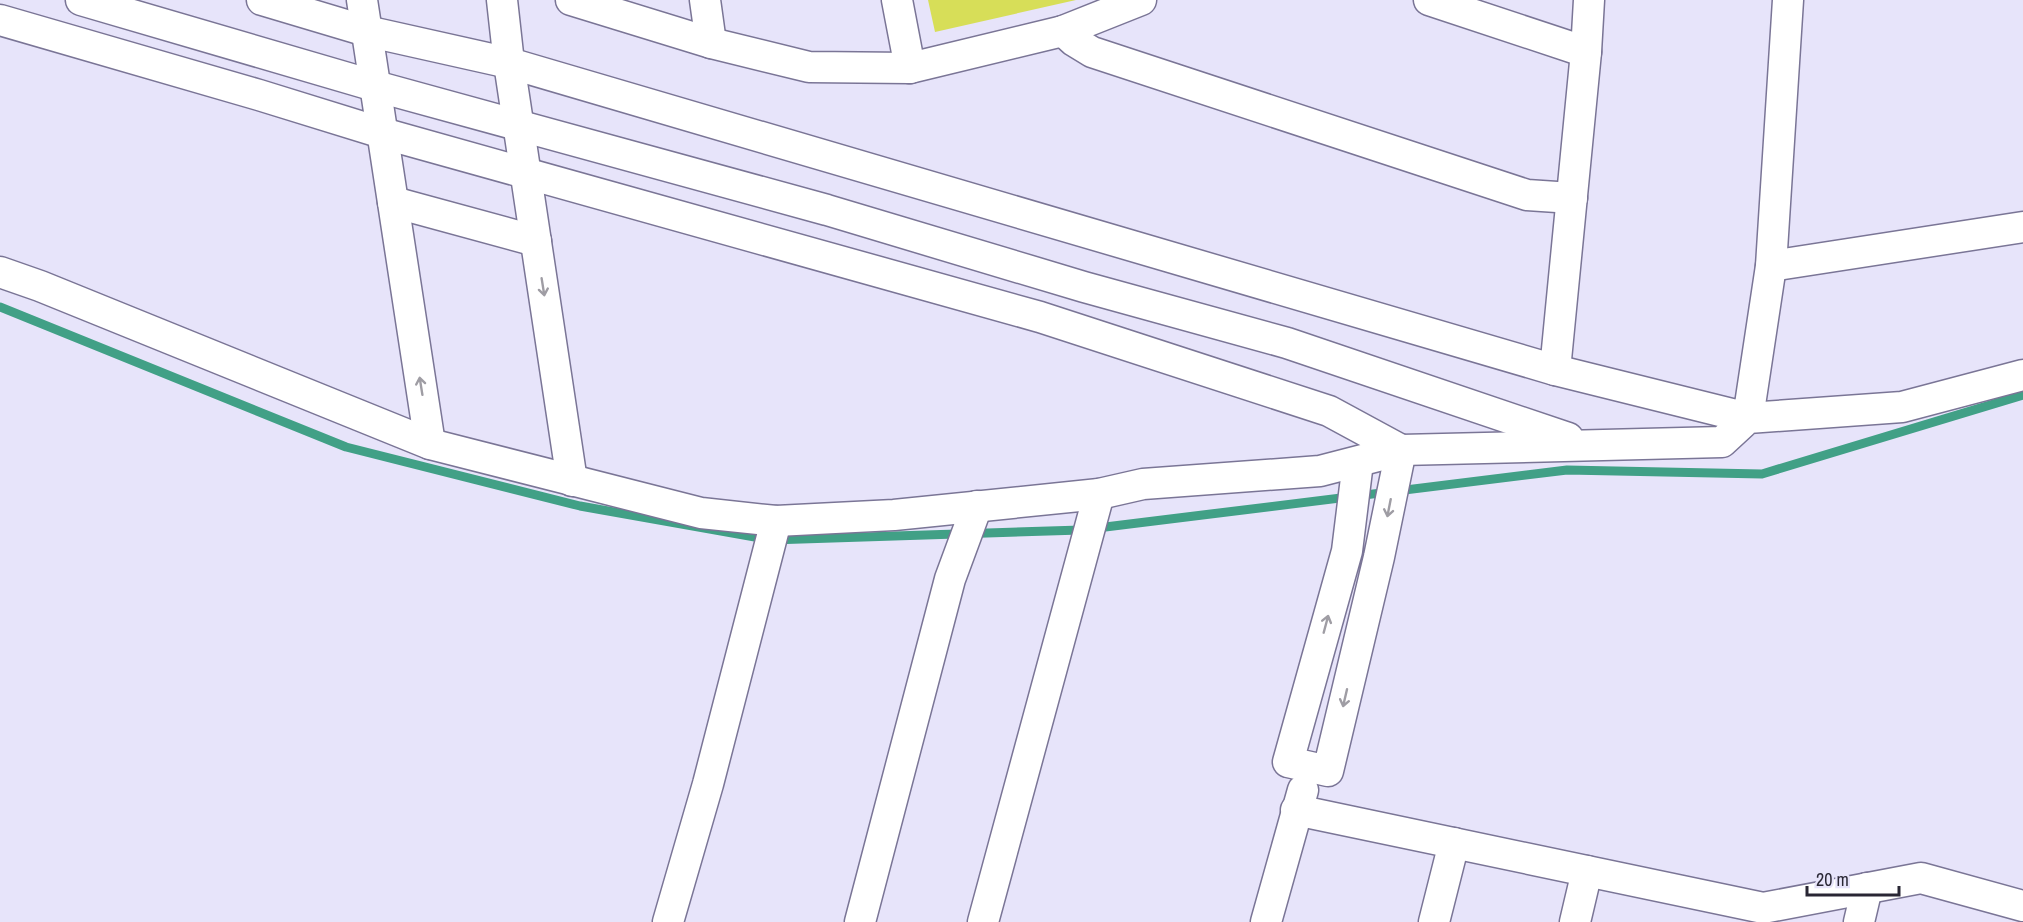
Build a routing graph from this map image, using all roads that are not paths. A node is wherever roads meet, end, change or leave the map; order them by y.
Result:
1 (81, 0) edge
2 (262, 0) edge
3 (362, 0) edge
4 (502, 0) edge
5 (571, 0) edge
6 (705, 0) edge
7 (897, 0) edge
8 (1141, 0) edge
9 (1429, 0) edge
10 (1588, 0) edge
11 (1788, 0) edge
12 (1112, 6) edge
13 (0, 20) edge
14 (366, 31) junction
15 (1063, 31) junction
16 (711, 43) junction
17 (1586, 52) junction
18 (509, 63) junction
19 (910, 69) junction
20 (375, 86) junction
21 (519, 126) junction
22 (382, 133) junction
23 (526, 174) junction
24 (1572, 198) junction
25 (393, 202) junction
26 (2023, 227) edge
27 (536, 241) junction
28 (1771, 266) junction
29 (0, 272) edge
30 (1555, 370) junction
31 (2023, 375) edge
32 (1748, 418) junction
33 (430, 444) junction
34 (1588, 445) junction
35 (1401, 450) junction
36 (1358, 462) junction
37 (572, 481) junction
38 (1099, 494) junction
39 (976, 506) junction
40 (776, 521) junction
41 (1309, 767) junction
42 (1296, 810) junction
43 (1454, 843) junction
44 (1587, 871) junction
45 (1867, 888) junction
46 (2014, 910) edge
47 (1726, 911) edge
48 (668, 922) edge
49 (860, 922) edge
50 (983, 922) edge
51 (1266, 922) edge
52 (1434, 922) edge
53 (1575, 922) edge
54 (1859, 922) edge

1 - 20 street
2 - 14 street
3 - 14 street
4 - 18 street
5 - 16 street
6 - 16 street
7 - 19 street
8 - 12 street
9 - 17 street
10 - 17 street
11 - 28 street
12 - 15 street
13 - 22 street
14 - 18 street
14 - 20 street
15 - 19 street
15 - 24 street
16 - 19 street
17 - 24 street
18 - 21 street
18 - 30 street
20 - 21 street
20 - 22 street
21 - 23 street
21 - 34 street
22 - 23 street
22 - 25 street
23 - 27 street
23 - 35 street
24 - 30 street
25 - 27 street
33 -> 25 street
26 - 28 street
27 -> 37 street
28 - 32 street
29 - 33 street
30 - 32 street
31 - 32 street
32 - 34 street
33 - 37 street
34 - 35 street
35 - 36 street
35 -> 41 street
36 - 38 street
41 -> 36 street
37 - 40 street
38 - 39 street
38 - 50 street
39 - 40 street
39 - 49 street
40 - 48 street
41 - 42 street
42 - 43 street
42 - 51 street
43 - 44 street
43 - 52 street
44 - 47 street
44 - 53 street
45 - 46 street
45 - 47 street
45 - 54 street

